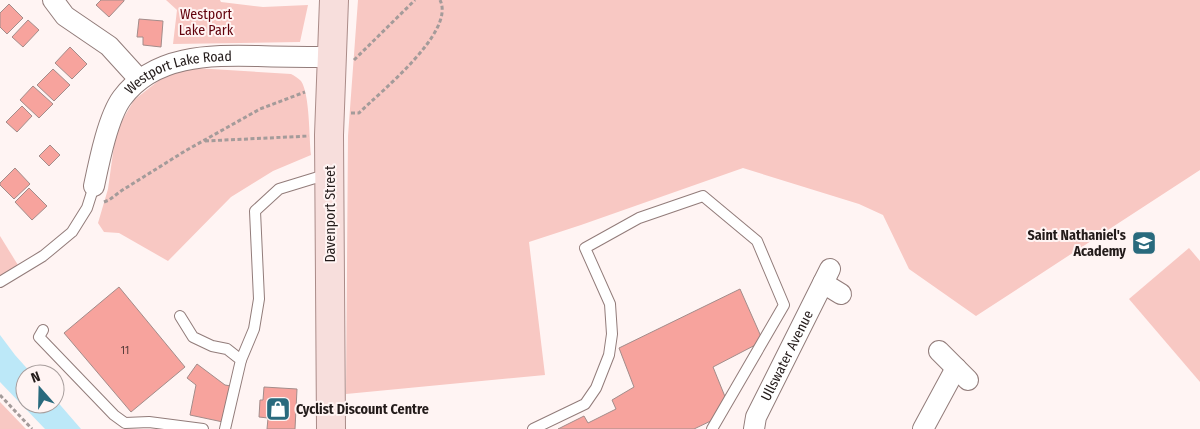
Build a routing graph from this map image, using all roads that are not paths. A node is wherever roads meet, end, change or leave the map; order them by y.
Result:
1 (53, 0) edge
2 (334, 0) edge
3 (342, 59) junction
4 (139, 79) junction
5 (330, 174) junction
6 (94, 186) joint
7 (0, 282) edge
8 (841, 294) dead end
9 (180, 316) dead end
10 (43, 330) dead end
11 (939, 351) dead end
12 (241, 360) junction
13 (203, 429) edge
14 (225, 429) edge
15 (331, 429) edge
16 (533, 429) edge
17 (712, 429) edge
18 (754, 429) edge
19 (923, 429) edge

1 - 4 street
2 - 3 main road, Davenport Street
3 - 4 street, Westport Lake Road
3 - 5 main road, Davenport Street
4 - 6 street, Westport Lake Road
5 - 12 lane
5 - 15 main road, Davenport Street
6 - 7 lane
8 - 18 street, Ullswater Avenue
9 - 12 lane
10 - 13 lane
11 - 19 street
12 - 14 lane
16 - 17 lane

